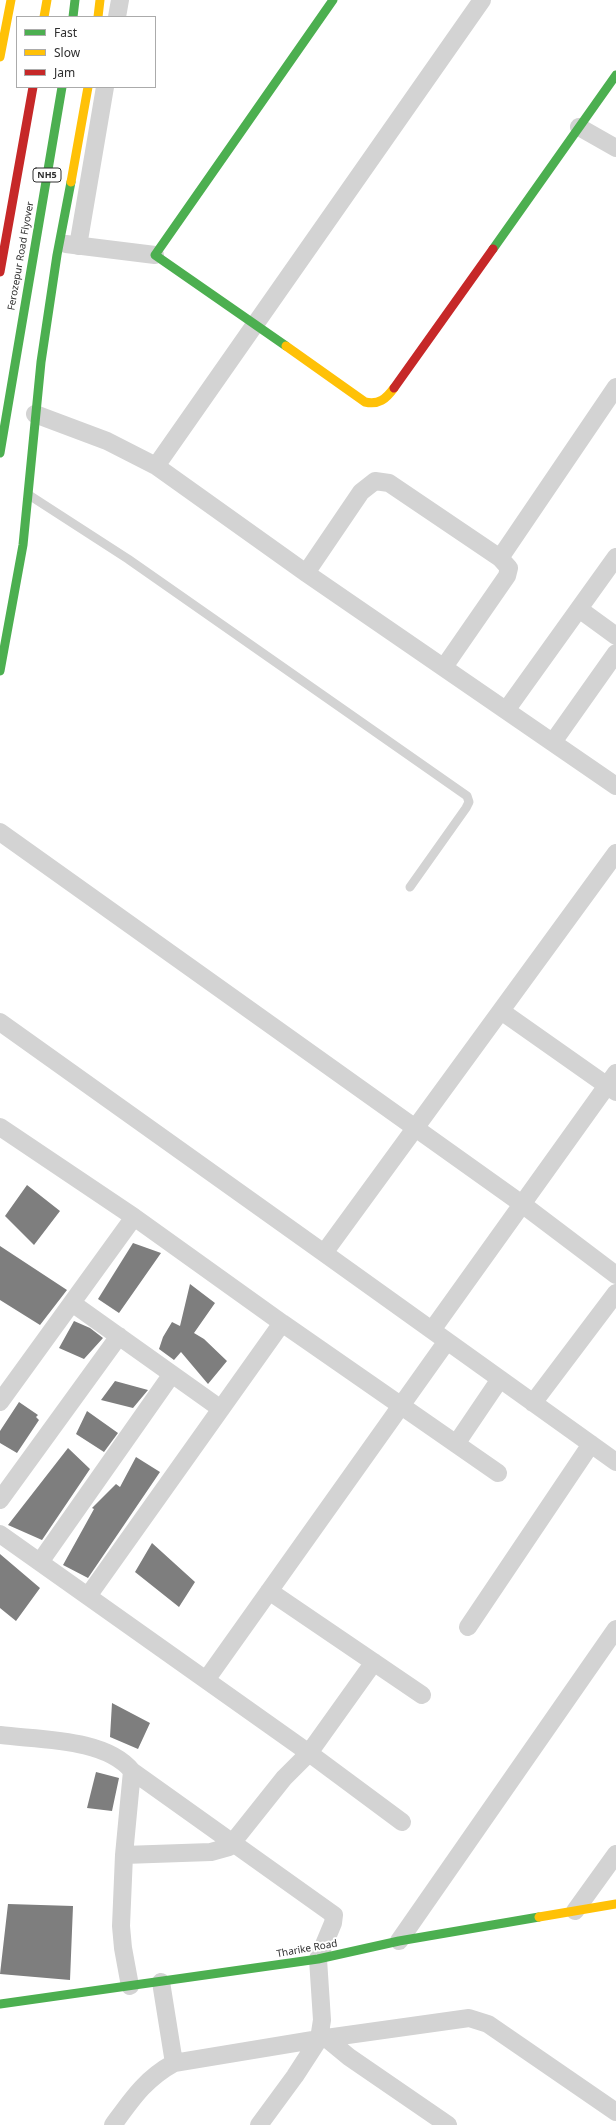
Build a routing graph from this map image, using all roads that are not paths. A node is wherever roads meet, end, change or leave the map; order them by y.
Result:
1 (11, 0) edge
2 (47, 0) edge
3 (75, 0) edge
4 (100, 0) edge
5 (120, 0) edge
6 (333, 0) edge
7 (482, 0) edge
8 (44, 16) edge
9 (73, 16) edge
10 (98, 16) edge
11 (117, 16) edge
12 (0, 57) edge
13 (616, 75) edge
14 (33, 88) edge
15 (62, 88) edge
16 (88, 88) edge
17 (105, 88) edge
18 (579, 127) junction
19 (616, 148) edge
20 (60, 243) junction
21 (78, 246) junction
22 (155, 255) junction
23 (0, 272) edge
24 (256, 325) junction
25 (616, 387) edge
26 (35, 414) junction
27 (0, 453) edge
28 (156, 466) junction
29 (28, 494) junction
30 (616, 557) edge
31 (500, 558) junction
32 (306, 574) junction
33 (579, 609) junction
34 (616, 636) edge
35 (616, 653) edge
36 (444, 667) junction
37 (0, 671) edge
38 (506, 710) junction
39 (553, 742) junction
40 (616, 786) edge
41 (0, 832) edge
42 (616, 853) edge
43 (410, 888) dead end
44 (501, 1010) junction
45 (0, 1022) edge
46 (613, 1083) edge
47 (0, 1127) edge
48 (416, 1129) junction
49 (522, 1204) junction
50 (134, 1217) junction
51 (324, 1253) junction
52 (616, 1274) edge
53 (616, 1293) edge
54 (72, 1303) junction
55 (282, 1323) junction
56 (432, 1330) junction
57 (119, 1336) junction
58 (446, 1341) junction
59 (172, 1374) junction
60 (500, 1379) junction
61 (0, 1402) edge
62 (533, 1403) junction
63 (401, 1405) junction
64 (221, 1409) junction
65 (456, 1444) junction
66 (591, 1444) junction
67 (616, 1462) edge
68 (498, 1473) dead end
69 (0, 1500) edge
70 (0, 1534) edge
71 (40, 1562) junction
72 (269, 1591) junction
73 (88, 1596) junction
74 (468, 1627) dead end
75 (616, 1629) edge
76 (374, 1662) junction
77 (206, 1680) junction
78 (422, 1695) dead end
79 (0, 1737) edge
80 (309, 1753) junction
81 (132, 1771) junction
82 (402, 1822) dead end
83 (232, 1844) junction
84 (616, 1854) edge
85 (124, 1855) junction
86 (616, 1904) edge
87 (574, 1911) junction
88 (399, 1941) junction
89 (318, 1959) junction
90 (161, 1982) junction
91 (130, 1986) junction
92 (0, 2004) edge
93 (322, 2038) junction
94 (174, 2064) junction
95 (616, 2112) edge
96 (263, 2124) edge
97 (113, 2125) edge
98 (448, 2125) edge
99 (607, 2125) edge

1 - 12 main road
2 - 8 main road
3 - 9 main road
4 - 10 main road
5 - 11 street
6 - 22 main road
7 - 24 street
13 - 18 main road
14 - 23 main road, Ferozepur Road Flyover / NH5
15 - 27 main road, Ferozepur Road Flyover / NH5
16 - 20 main road
17 - 21 street
18 - 19 street
18 - 24 main road
20 - 21 street
20 - 26 main road
21 - 22 street
22 - 24 main road
24 - 28 street
25 - 31 street
26 - 28 street
26 - 29 main road
28 - 32 street
29 - 37 main road
29 - 43 lane
30 - 33 street
31 - 32 street
31 - 36 street
32 - 36 street
33 - 34 street
33 - 38 street
35 - 39 street
36 - 38 street
38 - 39 street
39 - 40 street
41 - 48 street
42 - 44 street
44 - 46 street
44 - 48 street
45 - 51 street
46 - 49 street
47 - 50 street
48 - 49 street
48 - 51 street
49 - 52 street
49 - 56 street
50 - 54 street
50 - 55 street
51 - 56 street
53 - 62 street
54 - 57 street
54 - 61 street
55 - 63 street
55 - 64 street
56 - 58 street
57 - 59 street
57 - 69 street
58 - 60 street
58 - 63 street
59 - 64 street
59 - 71 street
60 - 62 street
60 - 65 street
62 - 66 street
63 - 65 street
63 - 72 street
64 - 73 street
65 - 68 street
66 - 67 street
66 - 74 street
70 - 71 street
71 - 73 street
72 - 76 street
72 - 77 street
73 - 77 street
75 - 88 street
76 - 78 street
76 - 80 street
77 - 80 street
79 - 81 street
80 - 82 street
80 - 83 street
81 - 83 street
81 - 85 street
83 - 85 street
83 - 89 street
84 - 87 street
85 - 91 street
86 - 87 main road, Tharike Road
87 - 88 main road, Tharike Road
88 - 89 main road, Tharike Road
89 - 90 main road, Tharike Road
89 - 93 street
90 - 91 main road, Tharike Road
90 - 94 street
91 - 92 main road, Tharike Road
93 - 94 street
93 - 95 street
93 - 96 street
93 - 98 street
94 - 97 street
95 - 99 street

